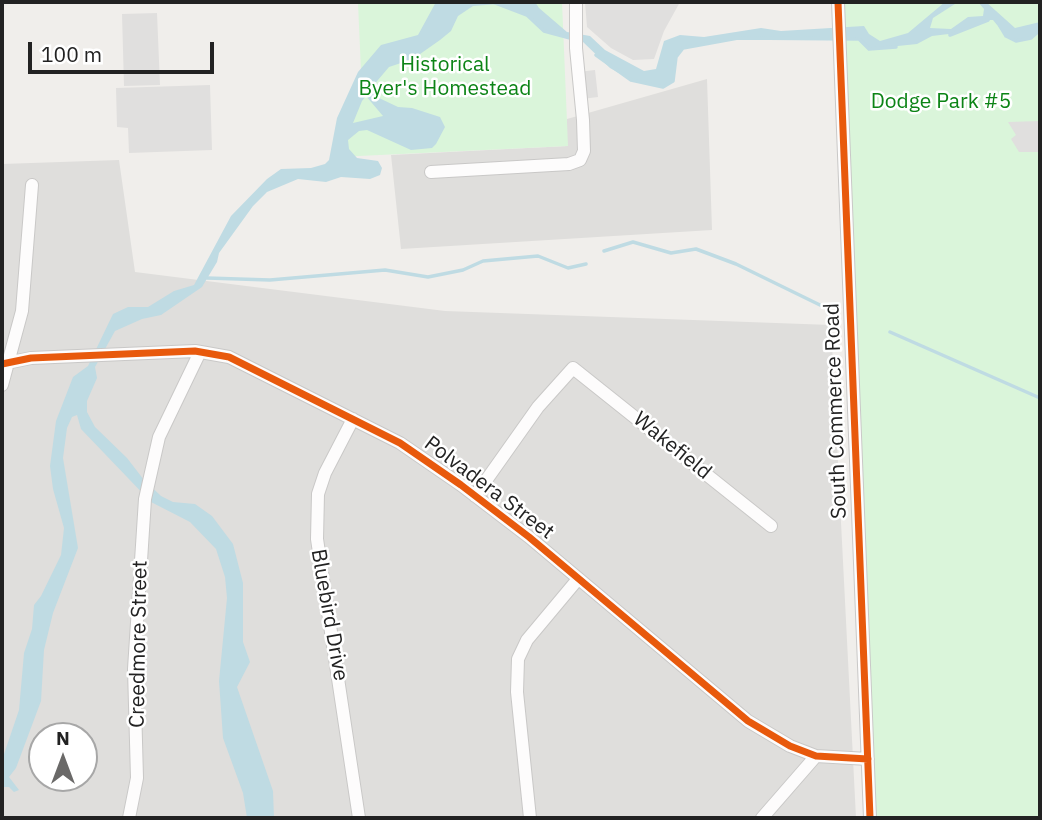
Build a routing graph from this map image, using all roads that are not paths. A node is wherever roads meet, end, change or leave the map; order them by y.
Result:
1 (576, 2) edge
2 (838, 2) edge
3 (431, 172) dead end
4 (32, 185) dead end
5 (200, 352) junction
6 (6, 363) edge
7 (2, 385) edge
8 (354, 419) junction
9 (475, 496) junction
10 (771, 526) dead end
11 (578, 579) junction
12 (816, 756) junction
13 (868, 759) junction
14 (130, 818) edge
15 (359, 818) edge
16 (530, 818) edge
17 (762, 818) edge
18 (870, 818) edge

1 - 3 street
2 - 13 street, South Commerce Road
4 - 6 street
5 - 6 street, Polvadera Street
5 - 8 street, Polvadera Street
5 - 14 street, Creedmore Street
6 - 7 street
8 - 9 street, Polvadera Street
8 - 15 street, Bluebird Drive
9 - 10 street, Wakefield
9 - 11 street, Polvadera Street
11 - 12 street, Polvadera Street
11 - 16 street
12 - 13 street, Polvadera Street
12 - 17 street
13 - 18 street, South Commerce Road

